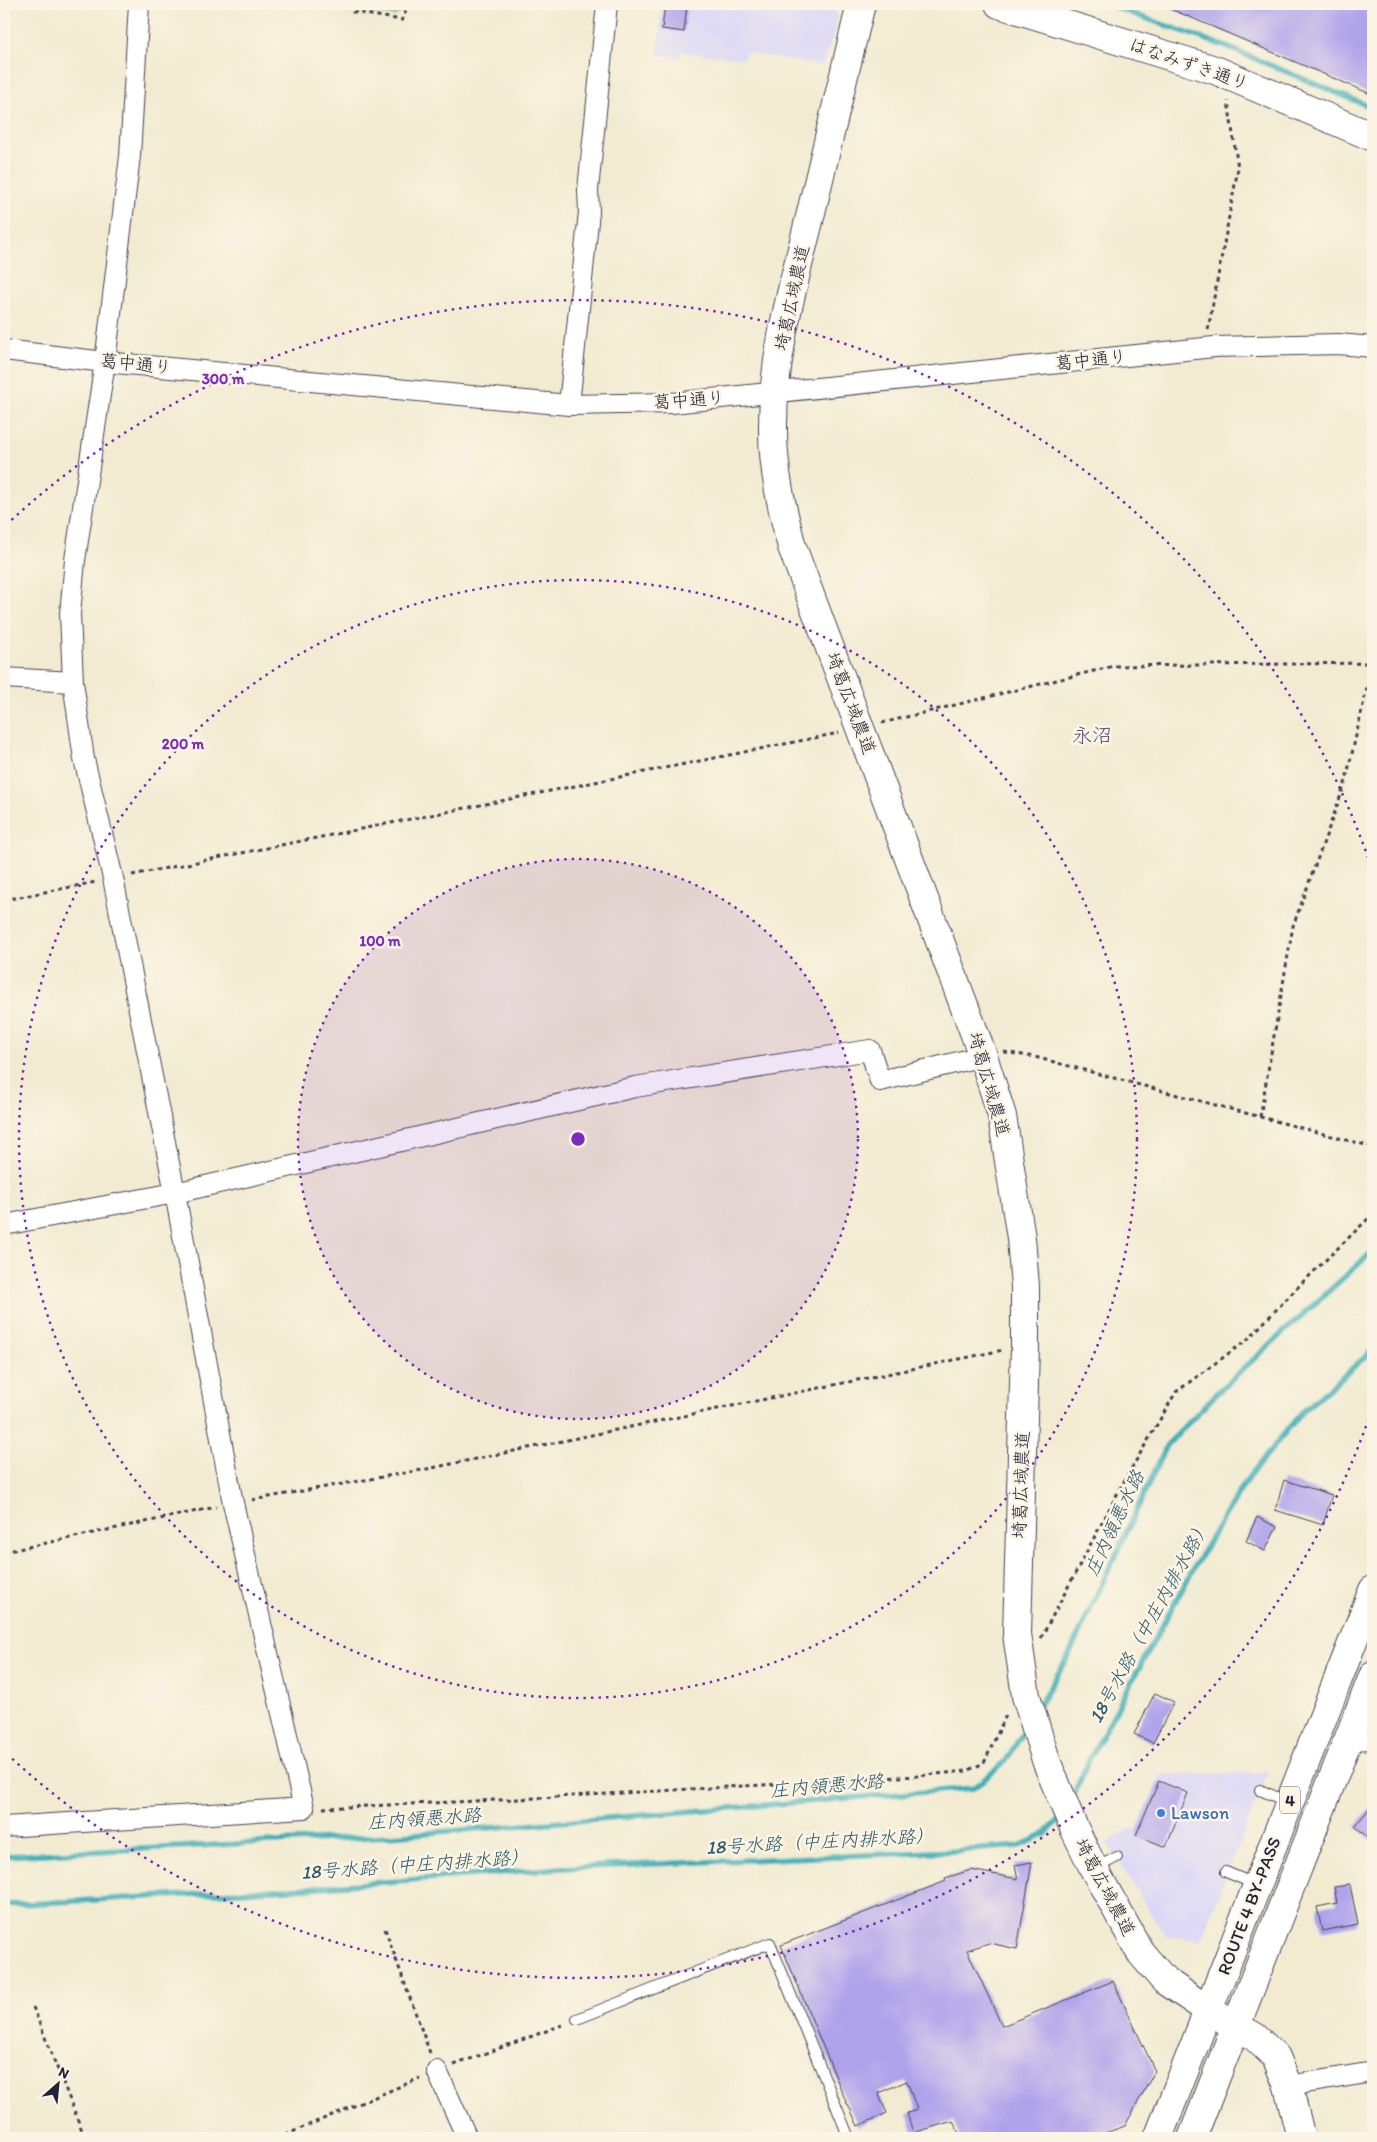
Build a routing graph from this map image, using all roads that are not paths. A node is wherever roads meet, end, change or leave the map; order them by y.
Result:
1 (139, 4) edge
2 (607, 4) edge
3 (861, 4) edge
4 (999, 4) edge
5 (1373, 137) edge
6 (1373, 347) edge
7 (4, 350) edge
8 (105, 362) junction
9 (774, 394) junction
10 (569, 405) junction
11 (4, 678) edge
12 (73, 682) junction
13 (984, 1056) junction
14 (175, 1193) junction
15 (4, 1225) edge
16 (1373, 1590) edge
17 (1373, 1676) edge
18 (1361, 1739) edge
19 (1260, 1790) dead end
20 (1289, 1802) junction
21 (4, 1826) edge
22 (1226, 1872) dead end
23 (1258, 1886) junction
24 (1208, 2010) junction
25 (577, 2019) dead end
26 (1236, 2026) junction
27 (437, 2071) road end
28 (1373, 2072) edge
29 (1288, 2086) junction
30 (467, 2138) edge
31 (849, 2138) edge
32 (1158, 2138) edge
33 (1192, 2138) edge
34 (1301, 2138) edge

1 - 8 street
2 - 10 street
3 - 9 main road, 埼葛広域農道
4 - 5 main road, はなみずき通り
6 - 9 street, 葛中通り
7 - 8 street, 葛中通り
8 - 10 street, 葛中通り
8 - 12 street
9 - 10 street, 葛中通り
9 - 13 main road, 埼葛広域農道
11 - 12 street
12 - 14 street
13 - 14 street
13 - 24 main road, 埼葛広域農道
14 - 15 street
14 - 21 street
16 - 20 main road, ROUTE 4 BY-PASS / 4
17 - 18 main road, ROUTE 4 BY-PASS / 4
18 - 26 main road, ROUTE 4 BY-PASS / 4
19 - 20 lane
20 - 23 main road, ROUTE 4 BY-PASS / 4
22 - 23 lane
23 - 24 main road, ROUTE 4 BY-PASS / 4
24 - 26 main road, 埼葛広域農道
24 - 32 main road, ROUTE 4 BY-PASS / 4
25 - 31 lane
26 - 29 main road, 埼葛広域農道
26 - 33 main road, ROUTE 4 BY-PASS / 4
27 - 30 street
28 - 29 street
29 - 34 main road, 埼葛広域農道

